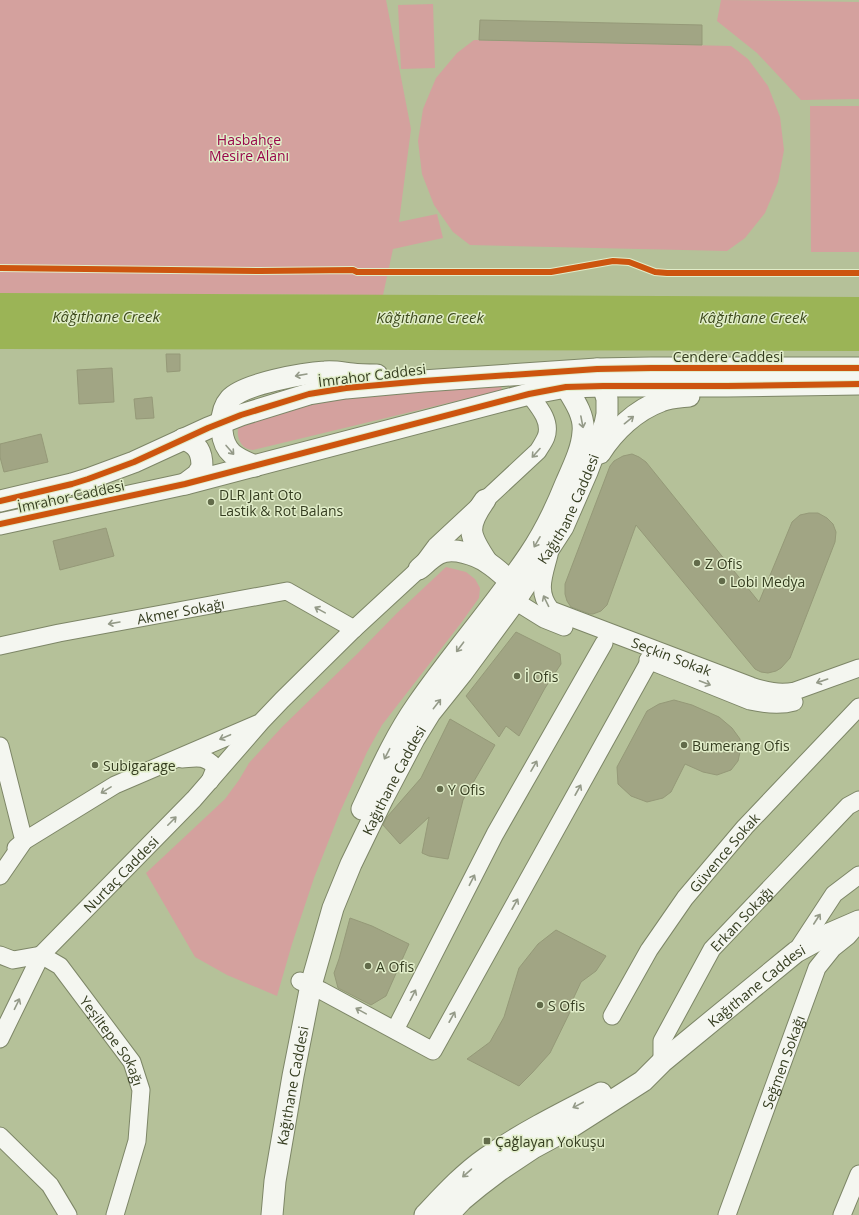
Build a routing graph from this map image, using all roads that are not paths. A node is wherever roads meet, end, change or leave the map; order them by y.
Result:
1 (859, 368) edge
2 (600, 377) junction
3 (859, 384) edge
4 (727, 386) junction
5 (566, 387) junction
6 (529, 394) junction
7 (221, 423) junction
8 (183, 440) junction
9 (255, 466) junction
10 (587, 472) junction
11 (185, 484) junction
12 (485, 500) junction
13 (0, 501) edge
14 (0, 524) edge
15 (552, 544) junction
16 (487, 562) junction
17 (418, 569) junction
18 (510, 581) junction
19 (515, 601) junction
20 (354, 629) junction
21 (604, 643) junction
22 (0, 646) edge
23 (652, 656) junction
24 (859, 668) edge
25 (859, 680) edge
26 (859, 707) edge
27 (261, 722) junction
28 (0, 746) edge
29 (172, 760) junction
30 (210, 781) junction
31 (859, 800) edge
32 (24, 841) junction
33 (0, 860) edge
34 (859, 875) edge
35 (0, 876) edge
36 (859, 922) edge
37 (796, 952) junction
38 (0, 955) edge
39 (41, 955) junction
40 (306, 983) junction
41 (612, 1016) dead end
42 (395, 1030) junction
43 (0, 1039) edge
44 (662, 1062) junction
45 (0, 1136) edge
46 (859, 1174) edge
47 (68, 1215) edge
48 (115, 1215) edge
49 (259, 1215) edge
50 (272, 1215) edge
51 (426, 1215) edge
52 (448, 1215) edge
53 (727, 1215) edge
54 (842, 1215) edge

1 - 2 main road, Cendere Caddesi
2 - 4 main road, Cendere Caddesi
2 - 5 main road, Cendere Caddesi
2 -> 7 main road, İmrahor Caddesi
2 - 10 main road, Kağıthane Caddesi
3 - 4 main road, Cendere Caddesi
10 -> 4 main road
5 - 6 main road, İmrahor Caddesi
5 -> 18 main road, Kağıthane Caddesi
6 - 9 main road, İmrahor Caddesi
6 -> 12 street, Nurtaç Caddesi
7 - 8 main road, İmrahor Caddesi
7 -> 9 main road
8 - 11 main road
8 - 13 main road, İmrahor Caddesi
9 - 11 main road, İmrahor Caddesi
10 - 15 main road, Kağıthane Caddesi
11 - 14 main road, İmrahor Caddesi
12 - 16 main road
12 - 17 street, Nurtaç Caddesi
15 - 19 main road, Kağıthane Caddesi
23 -> 15 street, Seçkin Sokak
16 - 17 main road
16 - 18 main road
17 - 20 street, Nurtaç Caddesi
18 - 19 main road
18 -> 40 main road, Kağıthane Caddesi
19 - 21 street, Seçkin Sokak
40 -> 19 main road, Kağıthane Caddesi
20 -> 22 street, Akmer Sokağı
20 - 27 street, Nurtaç Caddesi
21 - 23 street, Seçkin Sokak
42 -> 21 street
24 -> 23 street, Seçkin Sokak
23 -> 25 street, Seçkin Sokak
42 -> 23 street
26 - 41 street, Güvence Sokak
27 -> 29 street
27 - 30 street, Nurtaç Caddesi
28 - 32 street
29 - 30 street
29 -> 32 street
39 -> 30 street, Nurtaç Caddesi
31 - 44 street, Erkan Sokağı
32 - 33 street
32 - 35 street
37 -> 34 street
36 - 37 main road, Kağıthane Caddesi
36 - 53 street, Seğmen Sokağı
37 - 44 main road, Kağıthane Caddesi
38 - 39 street
43 -> 39 street, Nurtaç Caddesi
39 - 48 street, Yeşiltepe Sokağı
42 -> 40 street
40 - 49 main road, Kağıthane Caddesi
40 - 50 main road, Kağıthane Caddesi
44 -> 51 main road, Kağıthane Caddesi
44 - 52 main road, Kağıthane Caddesi
45 - 47 street
46 - 54 street

